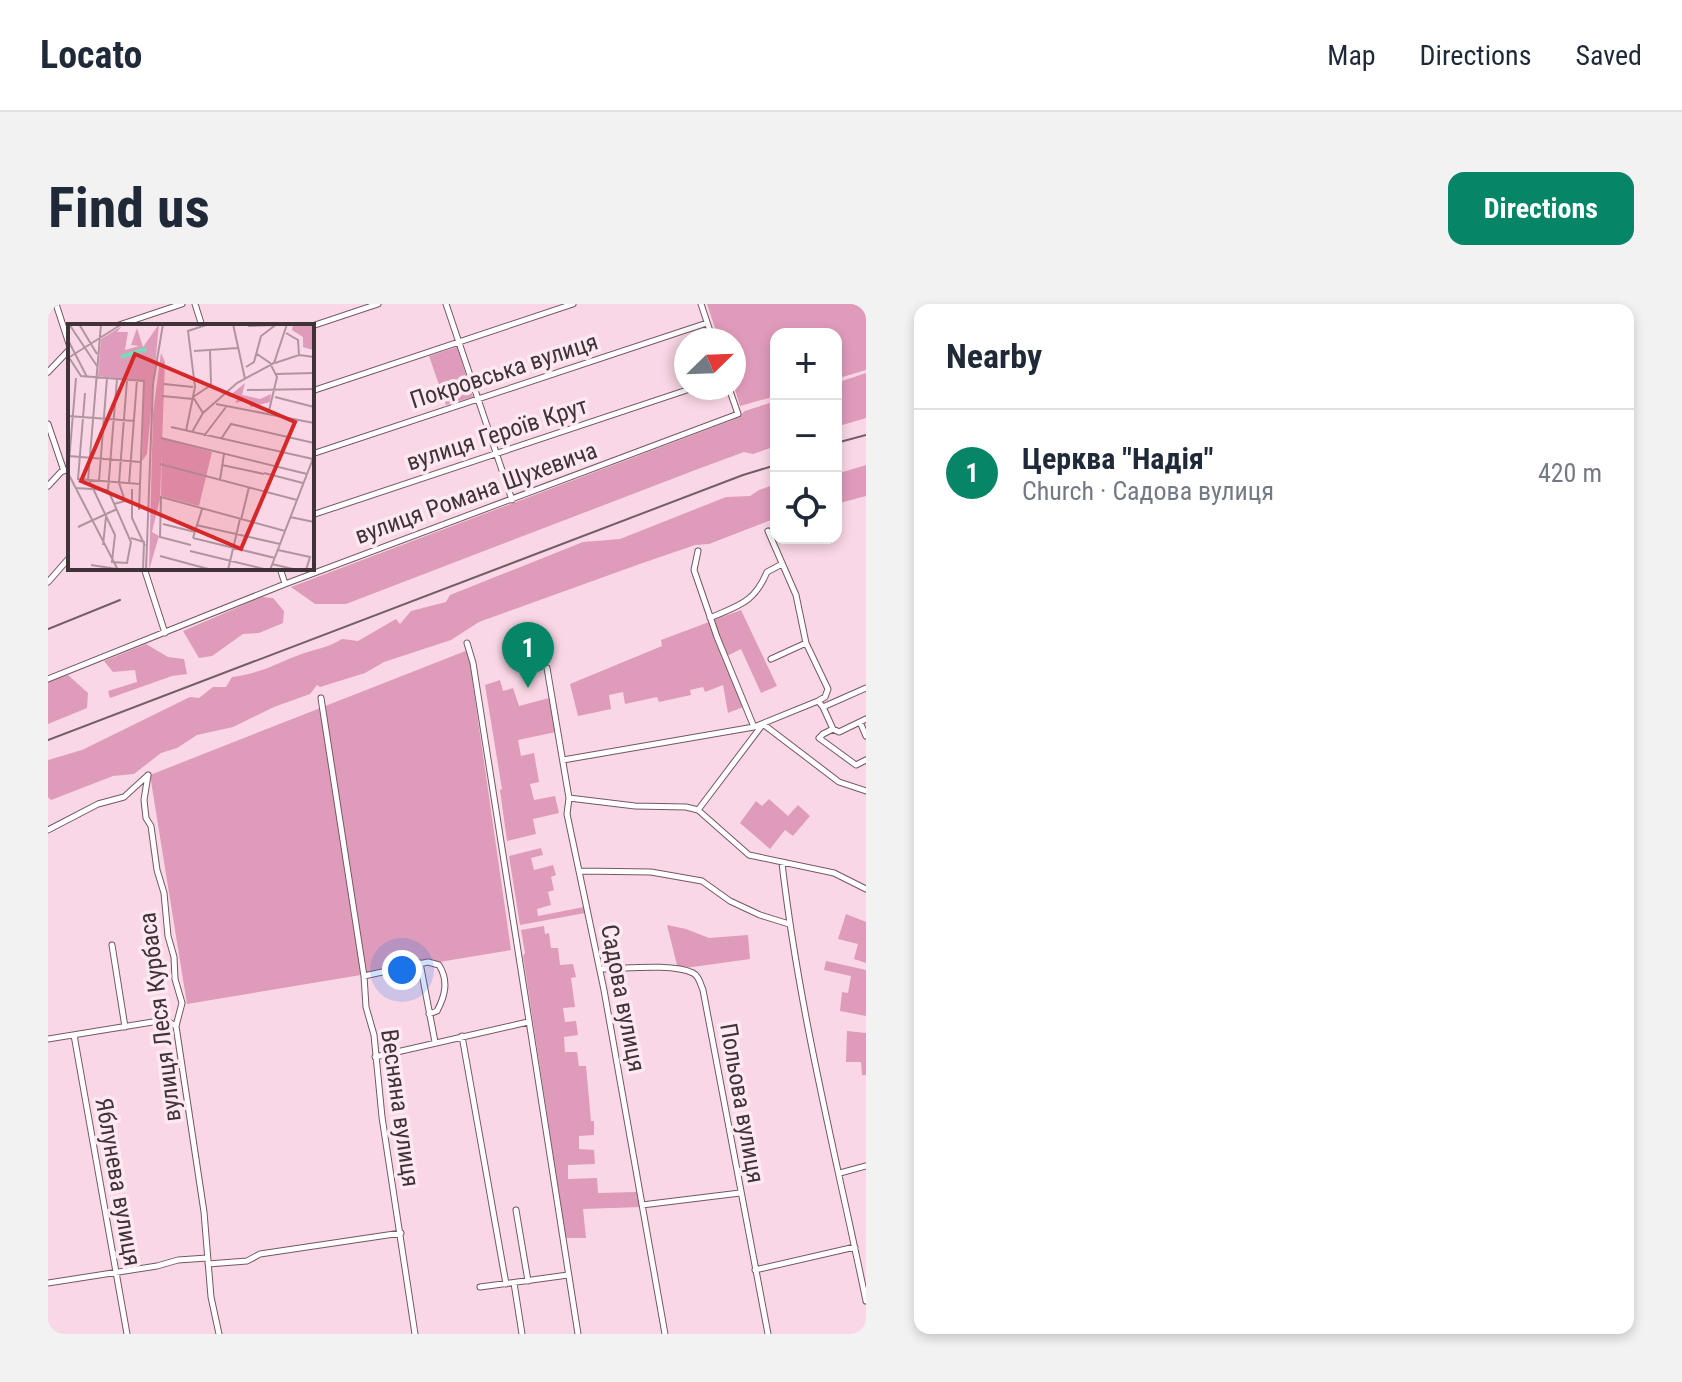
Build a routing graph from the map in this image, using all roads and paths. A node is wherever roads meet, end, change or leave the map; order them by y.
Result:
1 (56, 304) edge
2 (182, 304) edge
3 (195, 304) edge
4 (378, 304) edge
5 (446, 304) edge
6 (573, 304) edge
7 (701, 304) edge
8 (707, 323) junction
9 (122, 324) edge
10 (201, 324) edge
11 (314, 325) edge
12 (709, 328) edge
13 (68, 339) edge
14 (458, 342) junction
15 (68, 347) edge
16 (48, 372) edge
17 (314, 390) edge
18 (674, 394) edge
19 (477, 399) junction
20 (733, 400) edge
21 (48, 424) edge
22 (314, 453) edge
23 (496, 453) junction
24 (67, 470) edge
25 (48, 486) edge
26 (512, 500) junction
27 (314, 514) edge
28 (768, 531) dead end
29 (698, 551) dead end
30 (68, 559) edge
31 (782, 564) junction
32 (144, 570) edge
33 (281, 570) edge
34 (48, 582) edge
35 (285, 584) junction
36 (710, 618) junction
37 (165, 633) junction
38 (467, 643) dead end
39 (806, 643) junction
40 (771, 659) dead end
41 (547, 668) dead end
42 (48, 679) edge
43 (866, 688) edge
44 (321, 698) dead end
45 (818, 701) junction
46 (823, 707) junction
47 (863, 720) edge
48 (763, 724) junction
49 (754, 727) junction
50 (833, 729) junction
51 (866, 736) edge
52 (563, 760) junction
53 (866, 760) edge
54 (866, 791) edge
55 (569, 798) junction
56 (698, 810) junction
57 (48, 830) edge
58 (782, 863) junction
59 (580, 871) junction
60 (866, 889) edge
61 (789, 924) junction
62 (112, 945) dead end
63 (420, 963) junction
64 (600, 969) junction
65 (364, 976) junction
66 (429, 1014) junction
67 (528, 1022) junction
68 (176, 1026) junction
69 (125, 1027) junction
70 (74, 1035) junction
71 (462, 1036) junction
72 (48, 1039) edge
73 (435, 1042) junction
74 (375, 1057) junction
75 (866, 1166) edge
76 (840, 1173) junction
77 (740, 1193) junction
78 (642, 1205) junction
79 (516, 1210) dead end
80 (401, 1233) junction
81 (855, 1247) junction
82 (208, 1261) junction
83 (755, 1270) junction
84 (115, 1272) junction
85 (568, 1275) junction
86 (528, 1281) junction
87 (48, 1283) edge
88 (514, 1283) junction
89 (506, 1284) junction
90 (480, 1287) dead end
91 (866, 1301) edge
92 (127, 1334) edge
93 (219, 1334) edge
94 (415, 1334) edge
95 (522, 1334) edge
96 (578, 1334) edge
97 (665, 1334) edge
98 (768, 1334) edge

1 - 13 street
2 - 9 street
3 - 10 street
4 - 11 street
5 - 14 street
6 - 14 street
7 - 8 street
8 - 12 street
8 - 19 street, Покровська вулиця
14 - 17 street
14 - 19 street
15 - 16 street
18 - 23 street, вулиця Героїв Крут
19 - 22 street, Покровська вулиця
19 - 23 street
20 - 26 street, вулиця Романа Шухевича
21 - 24 street
23 - 26 street
23 - 27 street, вулиця Героїв Крут
24 - 25 street
26 - 35 street, вулиця Романа Шухевича
28 - 31 street
29 - 36 street
30 - 34 street
31 - 36 street
31 - 39 street
32 - 37 street
33 - 35 street
35 - 37 street, вулиця Романа Шухевича
36 - 49 street
37 - 42 street, вулиця Романа Шухевича
38 - 67 street
39 - 40 street
39 - 45 street
41 - 52 street, Садова вулиця
43 - 46 street
44 - 65 street, Весняна вулиця
45 - 46 street
45 - 48 street
46 - 50 street
47 - 50 street
47 - 51 street
48 - 49 street
48 - 54 street
48 - 56 street
49 - 52 street
50 - 53 street
52 - 55 street, Садова вулиця
55 - 56 street
55 - 59 street, Садова вулиця
56 - 58 street
57 - 68 street, вулиця Леся Курбаса
58 - 60 street
58 - 61 street
59 - 61 street
59 - 64 street, Садова вулиця
61 - 76 street
62 - 69 street
63 - 65 street
63 - 66 street
63 - 66 street
64 - 77 street, Польова вулиця
64 - 78 street, Садова вулиця
65 - 74 street, Весняна вулиця
66 - 73 street
67 - 71 street
67 - 85 street
68 - 69 street
68 - 82 street, вулиця Леся Курбаса
69 - 70 street
70 - 72 street
70 - 84 street, Яблунева вулиця
71 - 73 street
71 - 89 street
73 - 74 street
74 - 80 street, Весняна вулиця
75 - 76 street
76 - 81 street
77 - 78 street
77 - 83 street, Польова вулиця
78 - 97 street, Садова вулиця
79 - 86 street
80 - 82 street
80 - 94 street, Весняна вулиця
81 - 83 street
81 - 91 street
82 - 84 street
82 - 93 street, вулиця Леся Курбаса
83 - 98 street, Польова вулиця
84 - 87 street
84 - 92 street, Яблунева вулиця
85 - 86 street
85 - 96 street
86 - 88 street
88 - 89 street
88 - 95 street
89 - 90 street

